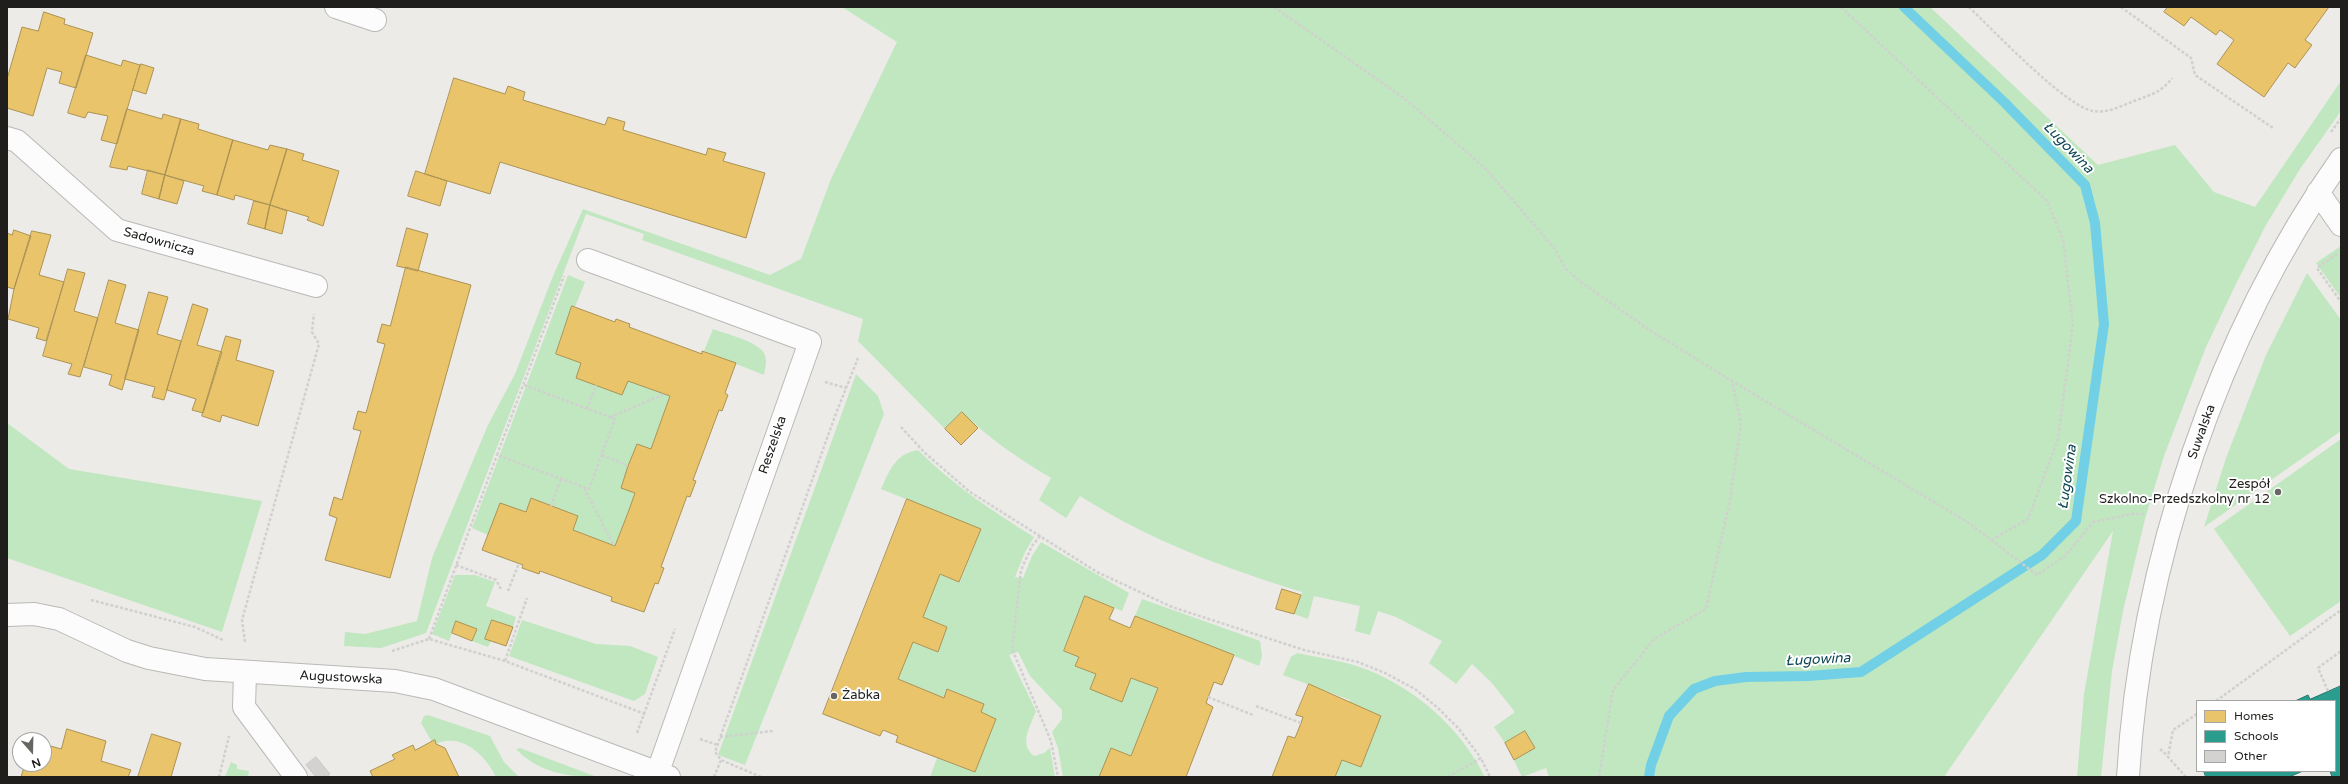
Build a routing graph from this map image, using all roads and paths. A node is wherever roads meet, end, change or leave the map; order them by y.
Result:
1 (336, 7) edge
2 (1274, 7) edge
3 (1841, 7) edge
4 (1969, 7) edge
5 (2121, 7) edge
6 (375, 20) dead end
7 (2172, 78) dead end
8 (2273, 128) dead end
9 (7, 138) edge
10 (2341, 159) edge
11 (2318, 192) junction
12 (2341, 224) edge
13 (2341, 251) edge
14 (588, 260) dead end
15 (567, 269) dead end
16 (316, 286) dead end
17 (2341, 302) edge
18 (318, 344) dead end
19 (858, 358) dead end
20 (1732, 381) junction
21 (524, 385) junction
22 (596, 385) dead end
23 (665, 394) dead end
24 (587, 409) junction
25 (609, 417) junction
26 (901, 427) dead end
27 (498, 455) junction
28 (602, 456) junction
29 (628, 466) dead end
30 (561, 479) junction
31 (584, 487) junction
32 (551, 506) dead end
33 (2173, 520) junction
34 (1040, 536) junction
35 (1993, 539) junction
36 (614, 546) dead end
37 (519, 563) dead end
38 (456, 565) junction
39 (501, 589) dead end
40 (508, 591) dead end
41 (527, 598) dead end
42 (90, 599) dead end
43 (2341, 610) edge
44 (7, 615) edge
45 (677, 624) dead end
46 (428, 639) junction
47 (229, 643) dead end
48 (246, 647) dead end
49 (2341, 651) edge
50 (386, 653) dead end
51 (505, 661) junction
52 (245, 673) junction
53 (2328, 691) dead end
54 (1208, 697) dead end
55 (2217, 700) edge
56 (1256, 706) dead end
57 (244, 707) junction
58 (645, 714) junction
59 (1253, 715) dead end
60 (2196, 715) edge
61 (642, 720) dead end
62 (1301, 723) dead end
63 (773, 731) dead end
64 (720, 737) junction
65 (1481, 758) junction
66 (721, 760) junction
67 (661, 775) edge
68 (219, 777) edge
69 (296, 777) edge
70 (714, 777) edge
71 (761, 777) edge
72 (1058, 777) edge
73 (1448, 777) edge
74 (1490, 777) edge
75 (1599, 777) edge
76 (2128, 777) edge
77 (2186, 777) edge

1 - 6 street
2 - 20 path
3 - 35 path
4 - 7 path
5 - 8 path
9 - 16 street, Sadownicza
10 - 11 street, Suwalska
11 - 12 street
11 - 33 street, Suwalska
13 - 17 path
14 - 67 street, Reszelska
15 - 21 path
18 - 48 path
19 - 64 path
20 - 35 path
20 - 75 path
21 - 24 path
21 - 27 path
22 - 24 path
23 - 25 path
24 - 25 path
25 - 28 path
26 - 34 path
27 - 30 path
27 - 38 path
28 - 29 path
28 - 31 path
30 - 31 path
30 - 32 path
31 - 36 path
33 - 35 path
33 - 76 street, Suwalska
34 - 65 path
34 - 72 path
37 - 40 path
38 - 39 path
38 - 46 path
41 - 51 path
42 - 47 path
43 - 55 path
44 - 52 street, Augustowska
45 - 58 path
46 - 50 path
46 - 51 path
49 - 53 path
51 - 58 path
52 - 57 street
52 - 67 street, Augustowska
54 - 59 path
56 - 62 path
57 - 68 path
57 - 69 street
58 - 61 path
60 - 77 path
63 - 64 path
64 - 66 path
65 - 73 path
65 - 74 path
66 - 70 path
66 - 71 path

